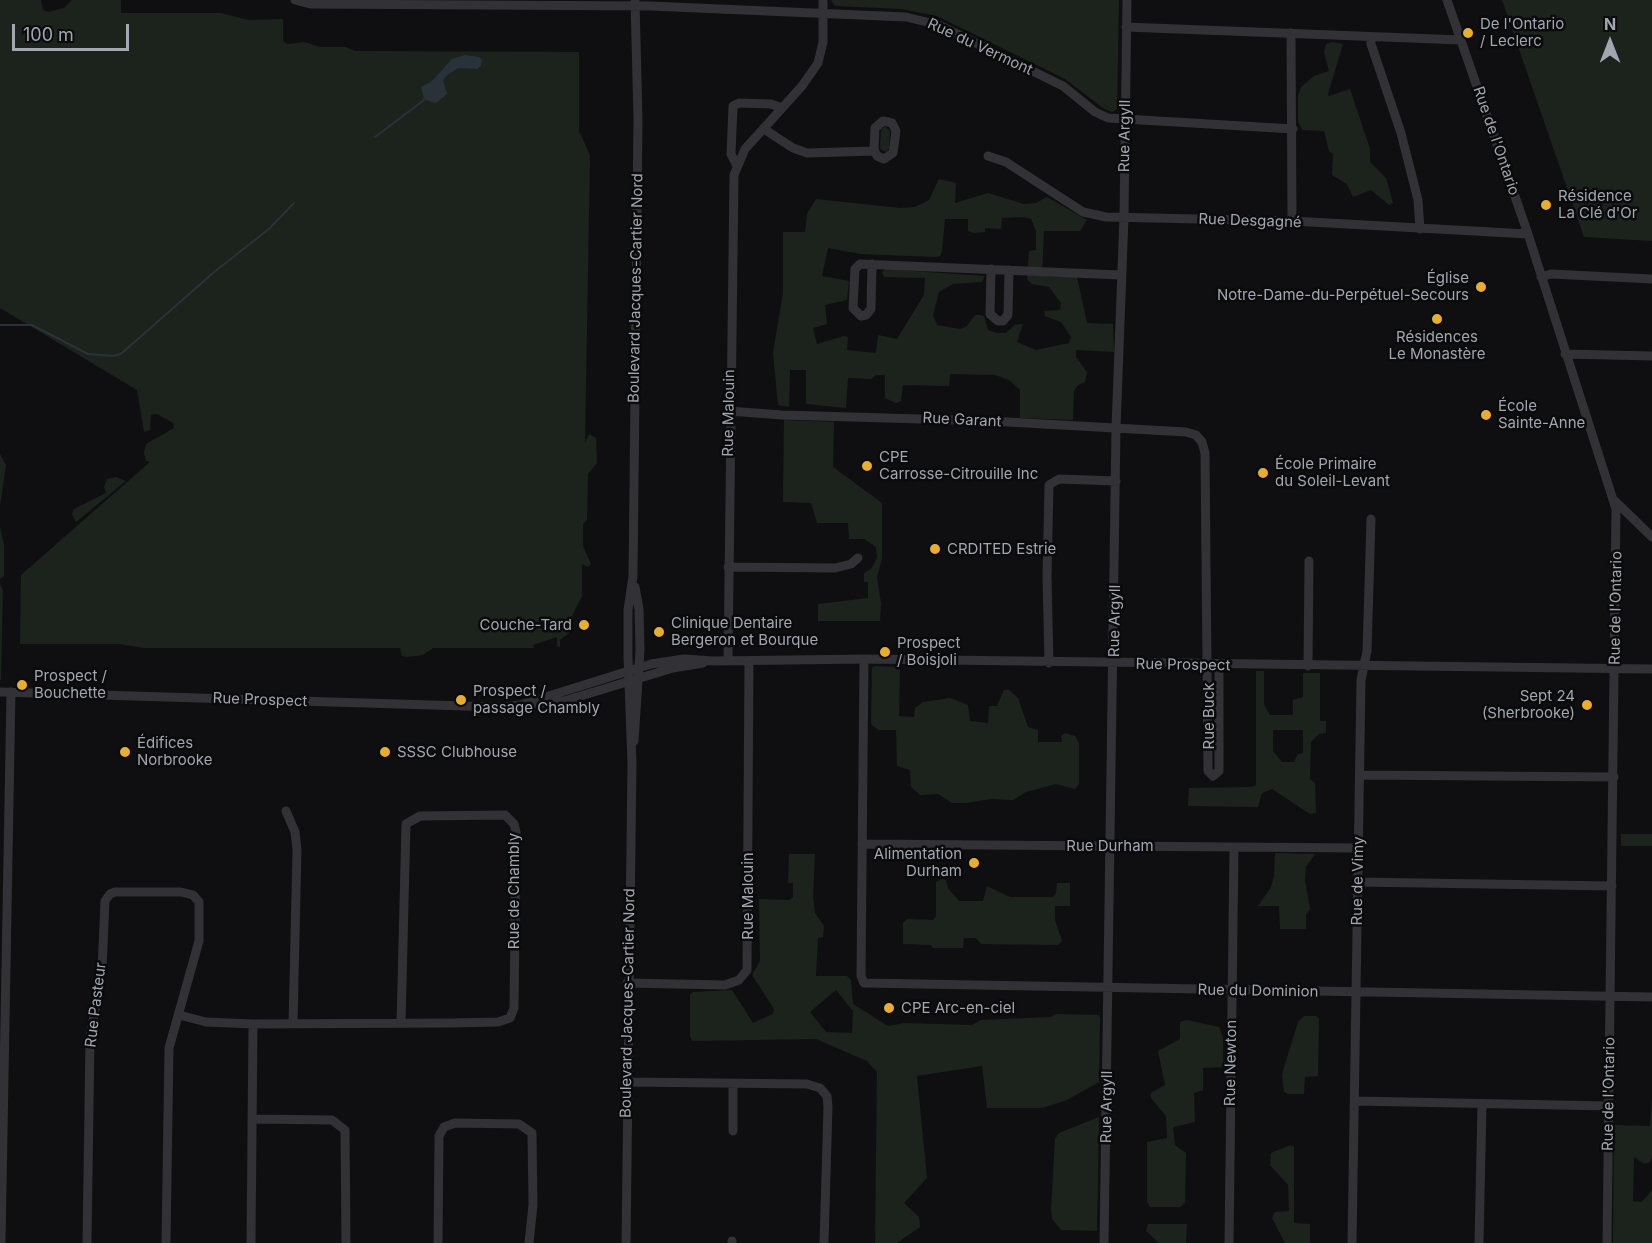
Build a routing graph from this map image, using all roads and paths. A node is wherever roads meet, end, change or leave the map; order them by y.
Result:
1 (295, 0) edge
2 (823, 0) edge
3 (1126, 0) edge
4 (1447, 0) edge
5 (635, 3) edge
6 (729, 5) edge
7 (824, 14) junction
8 (1126, 27) junction
9 (1291, 33) junction
10 (1371, 37) junction
11 (1461, 40) junction
12 (782, 108) junction
13 (1125, 120) junction
14 (764, 129) junction
15 (1293, 129) junction
16 (874, 151) dead end
17 (988, 156) dead end
18 (736, 164) junction
19 (1124, 217) junction
20 (1292, 222) junction
21 (1420, 229) junction
22 (1528, 234) junction
23 (872, 264) junction
24 (991, 269) junction
25 (1009, 270) junction
26 (1120, 275) junction
27 (1541, 277) junction
28 (1652, 279) edge
29 (1565, 354) junction
30 (1652, 357) edge
31 (729, 411) junction
32 (1116, 428) junction
33 (1196, 435) joint
34 (1116, 481) junction
35 (1614, 500) junction
36 (1371, 519) dead end
37 (1652, 537) edge
38 (858, 558) dead end
39 (1309, 561) dead end
40 (728, 567) junction
41 (633, 576) junction
42 (864, 659) junction
43 (714, 661) junction
44 (728, 661) junction
45 (749, 661) junction
46 (1049, 663) junction
47 (1114, 664) junction
48 (1214, 665) junction
49 (1308, 666) junction
50 (1364, 667) junction
51 (639, 668) junction
52 (1652, 669) edge
53 (1615, 670) junction
54 (628, 672) junction
55 (639, 679) junction
56 (628, 683) junction
57 (0, 692) edge
58 (11, 692) junction
59 (520, 705) junction
60 (632, 764) junction
61 (1360, 775) junction
62 (1614, 777) junction
63 (286, 811) dead end
64 (862, 844) junction
65 (1109, 846) junction
66 (1234, 847) junction
67 (1359, 848) junction
68 (1358, 882) junction
69 (1612, 886) junction
70 (3, 973) edge
71 (627, 983) junction
72 (1108, 988) junction
73 (1232, 990) junction
74 (1357, 993) junction
75 (1610, 997) junction
76 (1652, 998) edge
77 (179, 1015) junction
78 (401, 1023) junction
79 (253, 1024) junction
80 (293, 1024) junction
81 (627, 1082) junction
82 (733, 1084) junction
83 (1355, 1101) junction
84 (1482, 1104) junction
85 (1609, 1106) junction
86 (253, 1119) junction
87 (733, 1131) dead end
88 (1, 1243) edge
89 (87, 1243) edge
90 (166, 1243) edge
91 (251, 1243) edge
92 (346, 1243) edge
93 (438, 1243) edge
94 (529, 1243) edge
95 (626, 1243) edge
96 (824, 1243) edge
97 (1104, 1243) edge
98 (1229, 1243) edge
99 (1352, 1243) edge
100 (1479, 1243) edge
101 (1607, 1243) edge

1 - 5 street, Rue du Vermont
2 - 7 street
3 - 8 street, Rue Argyll
4 - 11 street, Rue de l'Ontario
5 - 6 street, Rue du Vermont
5 - 41 street, Boulevard Jacques-Cartier Nord
6 - 7 street, Rue du Vermont
7 - 12 street
7 - 13 street, Rue du Vermont
8 - 9 street
8 - 13 street, Rue Argyll
9 - 10 street
9 - 15 street
10 - 11 street
10 - 21 street
11 - 22 street, Rue de l'Ontario
12 - 14 street
12 - 18 street, Rue Malouin
13 - 15 street, Rue du Vermont
13 - 19 street, Rue Argyll
14 - 16 street
14 - 18 street
15 - 20 street
17 - 19 street, Rue Desgagné
18 - 31 street, Rue Malouin
19 - 20 street, Rue Desgagné
19 - 26 street, Rue Argyll
20 - 21 street, Rue Desgagné
21 - 22 street, Rue Desgagné
22 - 27 street, Rue de l'Ontario
23 - 23 street
23 - 24 street
24 - 25 street
24 - 25 street
25 - 26 street
26 - 32 street, Rue Argyll
27 - 28 street
27 - 29 street, Rue de l'Ontario
29 - 30 street
29 - 35 street, Rue de l'Ontario
31 - 32 street, Rue Garant
31 - 40 street, Rue Malouin
32 - 33 street, Rue Garant
32 - 34 street, Rue Argyll
33 - 48 street, Rue Buck
34 - 46 street
34 - 47 street, Rue Argyll
35 - 37 street
35 - 53 street, Rue de l'Ontario
36 - 50 street, Rue de Vimy
38 - 40 street
39 - 49 street
40 - 44 street, Rue Malouin
41 - 51 street, Boulevard Jacques-Cartier Nord
41 - 54 street, Boulevard Jacques-Cartier Nord
42 - 45 street, Rue Prospect
42 - 46 street, Rue Prospect
42 - 64 street
43 - 44 street, Rue Prospect
43 - 51 street, Rue Prospect
43 - 55 street, Rue Prospect
44 - 45 street, Rue Prospect
45 - 71 street, Rue Malouin
46 - 47 street, Rue Prospect
47 - 48 street, Rue Prospect
47 - 65 street, Rue Argyll
48 - 48 street, Rue Buck
48 - 49 street, Rue Prospect
49 - 50 street, Rue Prospect
50 - 53 street, Rue Prospect
50 - 61 street, Rue de Vimy
51 - 54 street, Rue Prospect
51 - 55 street, Boulevard Jacques-Cartier Nord
52 - 53 street, Rue Prospect
53 - 62 street, Rue de l'Ontario
54 - 56 street, Boulevard Jacques-Cartier Nord
54 - 59 street, Rue Prospect
55 - 56 street, Rue Prospect
55 - 60 street, Boulevard Jacques-Cartier Nord
56 - 59 street, Rue Prospect
56 - 60 street, Boulevard Jacques-Cartier Nord
57 - 58 street, Rue Prospect
58 - 59 street, Rue Prospect
58 - 70 street
60 - 71 street, Boulevard Jacques-Cartier Nord
61 - 62 street
61 - 67 street, Rue de Vimy
62 - 69 street, Rue de l'Ontario
63 - 80 street
64 - 65 street, Rue Durham
64 - 72 street, Rue du Dominion
65 - 66 street, Rue Durham
65 - 72 street, Rue Argyll
66 - 67 street, Rue Durham
66 - 73 street, Rue Newton
67 - 68 street, Rue de Vimy
68 - 69 street
68 - 74 street, Rue de Vimy
69 - 75 street, Rue de l'Ontario
70 - 88 street
71 - 81 street, Boulevard Jacques-Cartier Nord
72 - 73 street, Rue du Dominion
72 - 97 street, Rue Argyll
73 - 74 street, Rue du Dominion
73 - 98 street, Rue Newton
74 - 75 street, Rue du Dominion
74 - 83 street, Rue de Vimy
75 - 76 street, Rue du Dominion
75 - 85 street, Rue de l'Ontario
77 - 79 street
77 - 89 street, Rue Pasteur
77 - 90 street
78 - 78 street, Rue de Chambly
78 - 80 street
79 - 80 street
79 - 86 street
81 - 82 street
81 - 95 street, Boulevard Jacques-Cartier Nord
82 - 87 street
82 - 96 street
83 - 84 street
83 - 99 street, Rue de Vimy
84 - 85 street
84 - 100 street
85 - 101 street, Rue de l'Ontario
86 - 91 street
86 - 92 street
93 - 94 street

